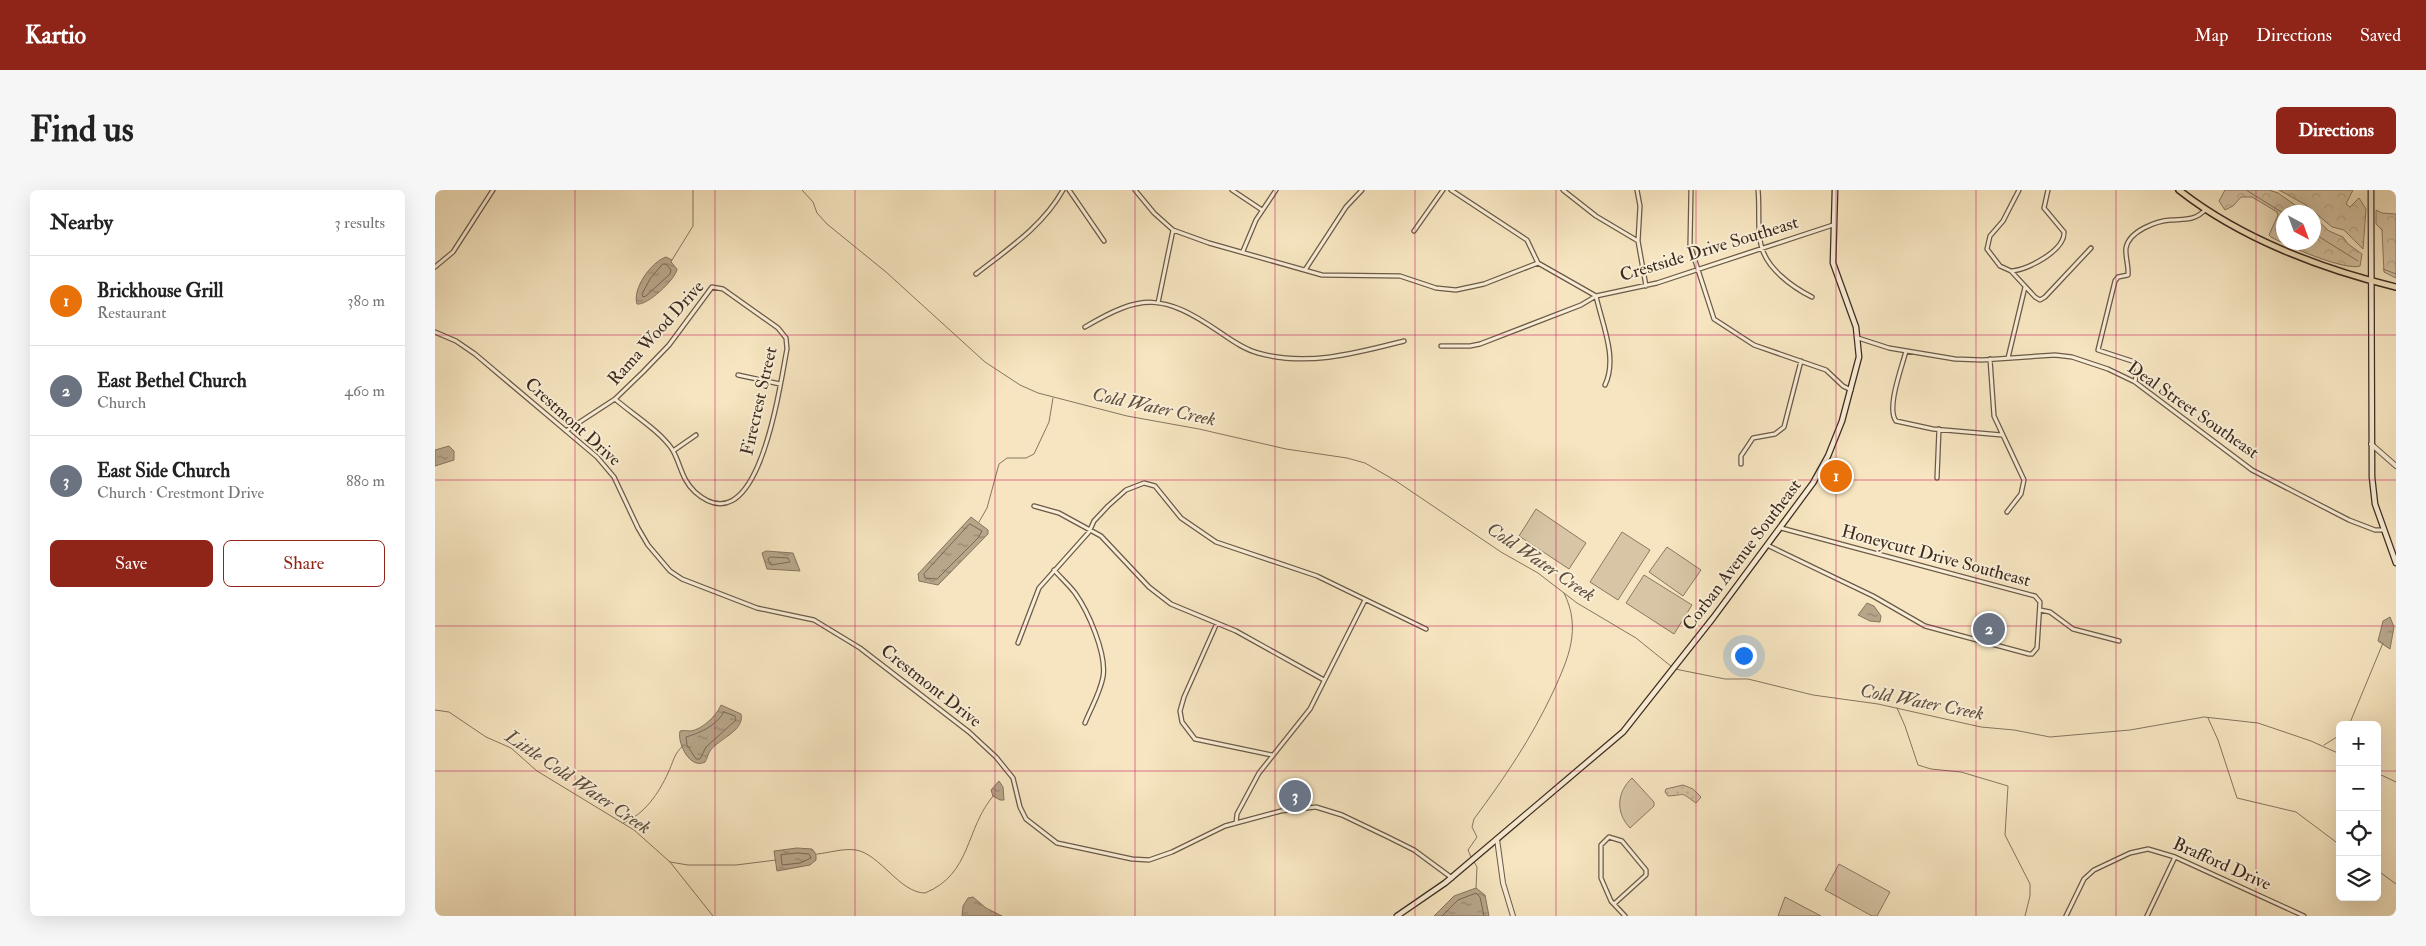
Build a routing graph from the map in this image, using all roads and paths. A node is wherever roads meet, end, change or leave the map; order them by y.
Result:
1 (493, 190) edge
2 (1063, 190) edge
3 (1069, 190) edge
4 (1135, 190) edge
5 (1232, 190) edge
6 (1276, 190) edge
7 (1362, 190) edge
8 (1443, 190) edge
9 (1451, 190) edge
10 (1563, 190) edge
11 (1637, 190) edge
12 (1691, 190) edge
13 (1758, 190) edge
14 (1835, 190) edge
15 (2019, 190) edge
16 (2048, 190) edge
17 (2179, 190) edge
18 (2371, 190) edge
19 (2207, 209) junction
20 (1263, 210) junction
21 (1833, 225) junction
22 (1173, 230) junction
23 (1414, 231) dead end
24 (1104, 241) dead end
25 (1638, 241) junction
26 (1762, 248) junction
27 (2091, 248) dead end
28 (1243, 252) junction
29 (435, 261) edge
30 (1538, 263) junction
31 (437, 266) edge
32 (1698, 269) junction
33 (1305, 270) junction
34 (2011, 271) junction
35 (976, 274) dead end
36 (2371, 280) junction
37 (717, 286) joint
38 (1646, 286) junction
39 (2025, 286) junction
40 (2396, 287) edge
41 (1596, 296) junction
42 (1812, 297) dead end
43 (1157, 303) junction
44 (1085, 327) dead end
45 (435, 332) edge
46 (1858, 338) junction
47 (1405, 340) dead end
48 (1441, 346) dead end
49 (1906, 351) junction
50 (2008, 358) junction
51 (1989, 359) junction
52 (1801, 361) junction
53 (738, 375) dead end
54 (2135, 382) junction
55 (780, 384) junction
56 (1605, 385) dead end
57 (1851, 390) junction
58 (615, 399) junction
59 (1939, 429) junction
60 (565, 431) junction
61 (2002, 434) junction
62 (697, 435) dead end
63 (2371, 444) junction
64 (673, 451) junction
65 (1741, 464) dead end
66 (2396, 466) edge
67 (1937, 478) dead end
68 (1034, 506) dead end
69 (2007, 512) dead end
70 (1781, 528) junction
71 (1090, 529) junction
72 (2383, 530) junction
73 (1767, 545) junction
74 (2396, 563) edge
75 (1054, 570) junction
76 (1365, 600) junction
77 (2040, 610) junction
78 (1217, 624) junction
79 (1426, 630) dead end
80 (2119, 641) dead end
81 (1017, 643) dead end
82 (1324, 680) junction
83 (1085, 724) dead end
84 (1273, 755) junction
85 (1236, 823) junction
86 (1497, 839) junction
87 (2175, 857) junction
88 (1452, 878) junction
89 (1613, 904) junction
90 (1397, 916) edge
91 (1513, 916) edge
92 (1625, 916) edge
93 (2067, 916) edge
94 (2147, 916) edge
95 (2304, 916) edge

1 - 31 street
2 - 35 street
3 - 24 street
4 - 22 street
5 - 20 street
6 - 20 street
7 - 33 street
8 - 23 street
9 - 30 street
10 - 25 street
11 - 25 street
12 - 32 street
13 - 26 street
14 - 21 main road, Corban Avenue Southeast
15 - 34 street
16 - 34 street
17 - 19 main road
18 - 36 main road
19 - 36 main road
19 - 54 street
20 - 28 street
21 - 26 street, Crestside Drive Southeast
21 - 46 main road, Corban Avenue Southeast
22 - 28 street
22 - 43 street
25 - 38 street
26 - 32 street, Crestside Drive Southeast
26 - 42 street
27 - 39 street
28 - 33 street
29 - 31 street
30 - 33 street
30 - 41 street
32 - 38 street, Crestside Drive Southeast
32 - 52 street
34 - 39 street
36 - 40 main road
36 - 63 main road
37 - 55 street, Firecrest Street
37 - 58 street, Rama Wood Drive
38 - 41 street, Crestside Drive Southeast
39 - 50 street
41 - 48 street, Crestside Drive Southeast
41 - 56 street
43 - 44 street
43 - 47 street
45 - 60 street, Crestmont Drive
46 - 49 street, Deal Street Southeast
46 - 57 main road, Corban Avenue Southeast
49 - 51 street, Deal Street Southeast
49 - 59 street
50 - 51 street, Deal Street Southeast
50 - 54 street, Deal Street Southeast
51 - 61 street
52 - 57 street
52 - 65 street
53 - 55 street
54 - 72 street, Deal Street Southeast
55 - 64 street, Firecrest Street
57 - 70 main road, Corban Avenue Southeast
58 - 60 street, Rama Wood Drive
58 - 64 street, Firecrest Street
59 - 61 street
59 - 67 street
60 - 85 street, Crestmont Drive
61 - 69 street
62 - 64 street
63 - 66 street
63 - 72 main road
68 - 71 street
70 - 73 main road, Corban Avenue Southeast
70 - 77 street, Honeycutt Drive Southeast
71 - 75 street
71 - 76 street
71 - 78 street
72 - 74 main road
73 - 77 street, Honeycutt Drive Southeast
73 - 86 main road, Corban Avenue Southeast
75 - 81 street
75 - 83 street
76 - 79 street
76 - 82 street
77 - 80 street
78 - 82 street
78 - 84 street
82 - 84 street
84 - 85 street
85 - 88 street, Crestmont Drive
86 - 88 main road, Corban Avenue Southeast
86 - 91 street
87 - 93 street, Brafford Drive
87 - 94 street
87 - 95 street, Brafford Drive
88 - 90 main road, Corban Avenue Southeast
89 - 89 street
89 - 92 street

